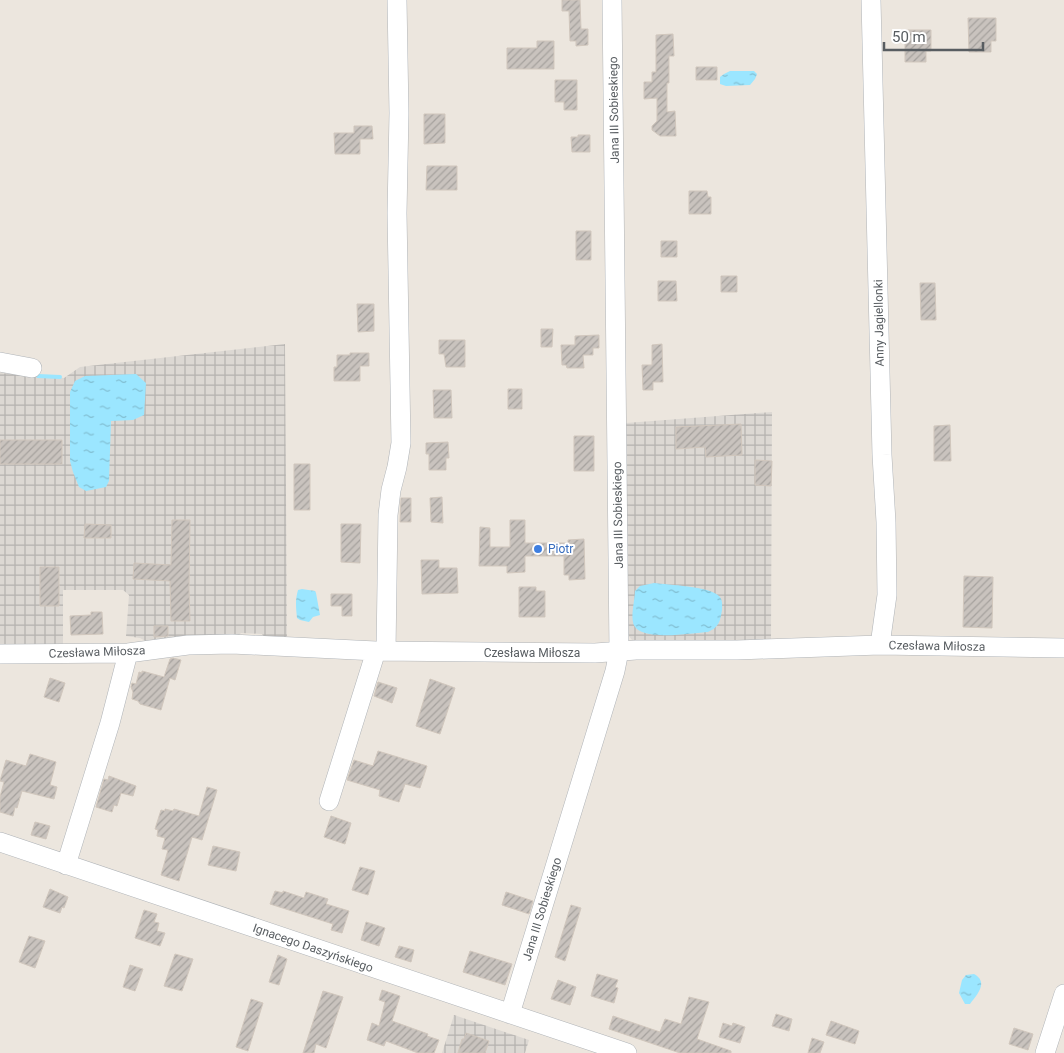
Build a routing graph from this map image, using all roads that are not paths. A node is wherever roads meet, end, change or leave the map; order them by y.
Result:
1 (397, 0) edge
2 (612, 0) edge
3 (871, 0) edge
4 (0, 362) edge
5 (32, 368) dead end
6 (880, 645) junction
7 (1062, 650) edge
8 (381, 651) junction
9 (619, 651) junction
10 (128, 653) junction
11 (0, 654) edge
12 (329, 801) dead end
13 (0, 842) edge
14 (66, 865) junction
15 (1064, 994) edge
16 (510, 1014) junction
17 (627, 1053) edge
18 (1045, 1053) edge

1 - 8 street
2 - 9 street, Jana III Sobieskiego
3 - 6 street, Anny Jagiellonki
4 - 5 street
6 - 7 street, Czesława Miłosza
6 - 9 street, Czesława Miłosza
8 - 9 street, Czesława Miłosza
8 - 10 street, Czesława Miłosza
8 - 12 street
9 - 16 street, Jana III Sobieskiego
10 - 11 street, Czesława Miłosza
10 - 14 street
13 - 14 street, Ignacego Daszyńskiego
14 - 16 street, Ignacego Daszyńskiego
15 - 18 street
16 - 17 street, Ignacego Daszyńskiego

